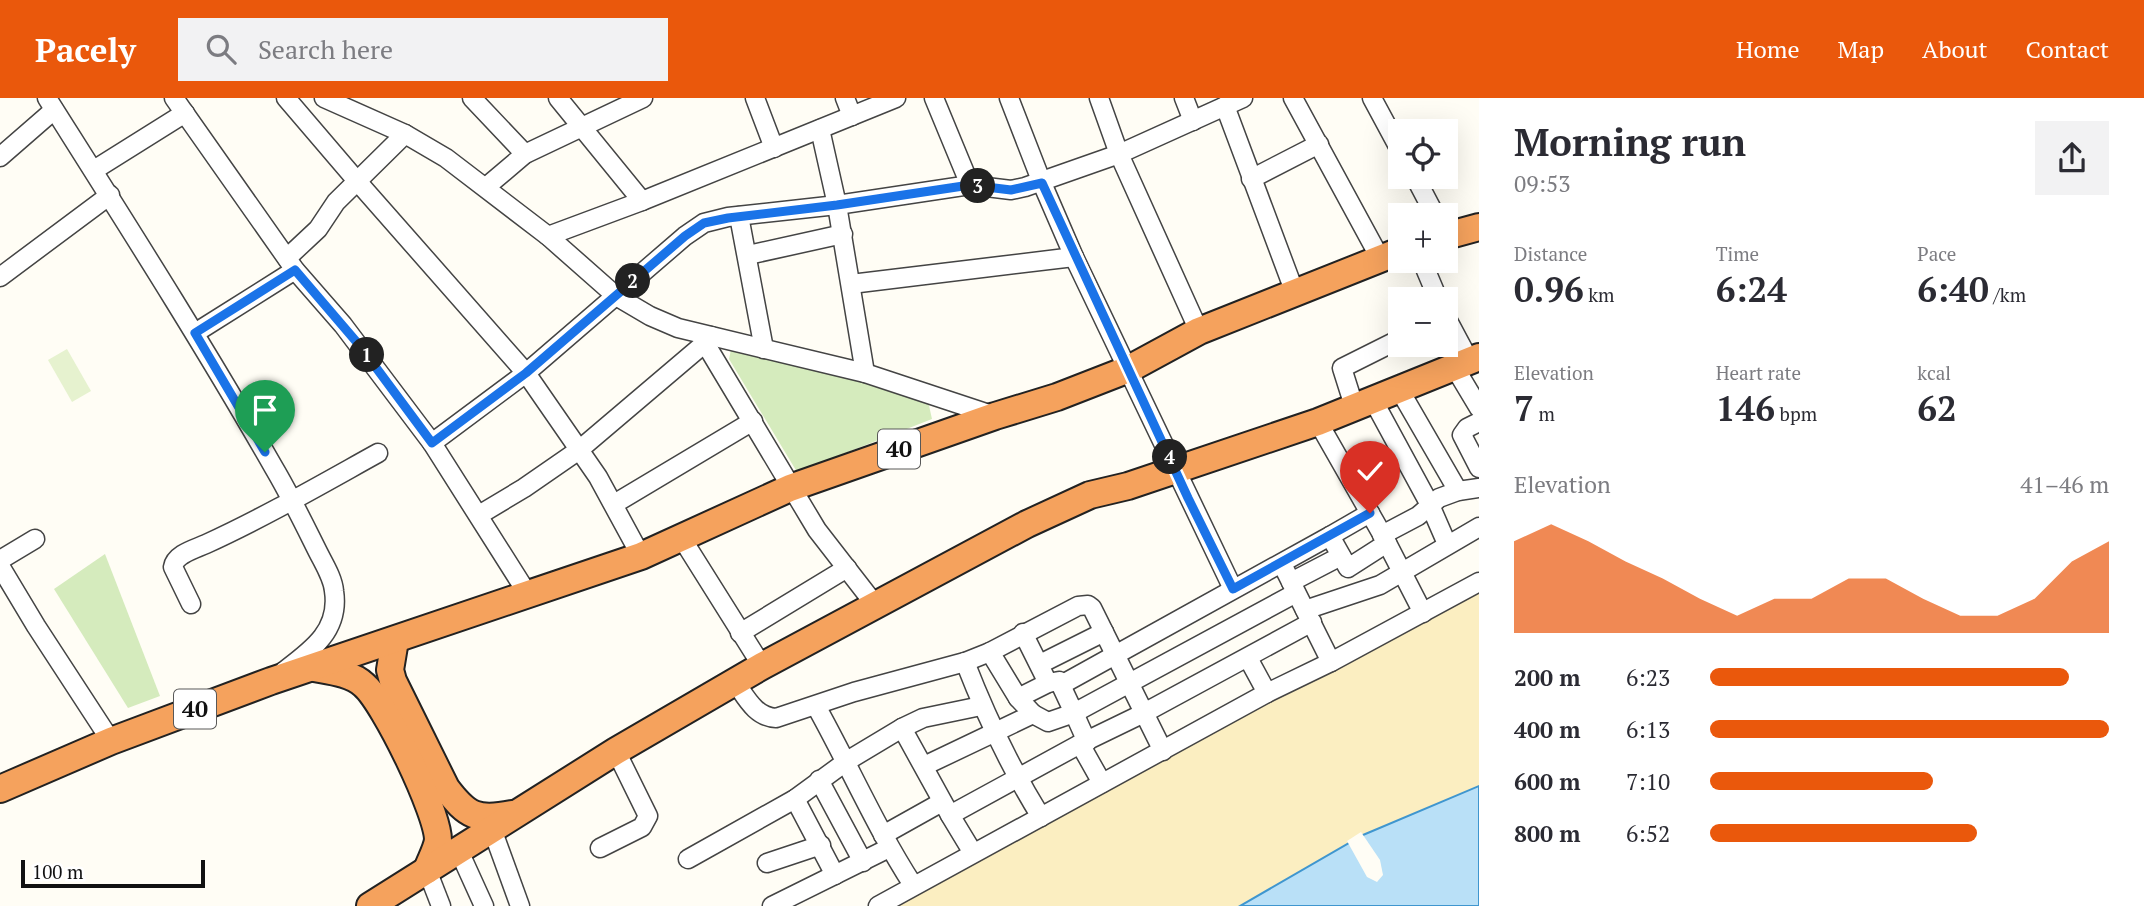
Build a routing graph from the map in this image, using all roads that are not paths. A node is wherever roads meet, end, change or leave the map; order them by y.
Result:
1 (286, 98) edge
2 (472, 98) edge
3 (558, 98) edge
4 (643, 98) edge
5 (755, 98) edge
6 (845, 98) edge
7 (896, 98) edge
8 (934, 98) edge
9 (1009, 98) edge
10 (1099, 98) edge
11 (1184, 98) edge
12 (1243, 98) edge
13 (1293, 98) edge
14 (1372, 98) edge
15 (331, 99) edge
16 (50, 104) edge
17 (179, 105) edge
18 (1225, 107) junction
19 (852, 116) junction
20 (1193, 121) junction
21 (581, 128) junction
22 (1388, 128) edge
23 (820, 129) junction
24 (405, 134) junction
25 (1320, 144) junction
26 (774, 148) junction
27 (525, 154) junction
28 (1119, 154) junction
29 (0, 157) edge
30 (94, 170) junction
31 (1251, 178) junction
32 (357, 181) junction
33 (1042, 183) junction
34 (970, 185) junction
35 (485, 187) junction
36 (110, 195) junction
37 (642, 201) junction
38 (837, 205) junction
39 (739, 216) junction
40 (1479, 228) edge
41 (1458, 232) edge
42 (843, 234) junction
43 (548, 236) junction
44 (1388, 252) edge
45 (748, 255) junction
46 (1388, 256) edge
47 (1074, 257) junction
48 (291, 264) junction
49 (0, 277) edge
50 (852, 284) junction
51 (1295, 293) junction
52 (616, 296) junction
53 (1199, 331) junction
54 (195, 333) junction
55 (708, 339) junction
56 (1458, 342) edge
57 (1388, 345) edge
58 (764, 349) junction
59 (1468, 362) edge
60 (1129, 369) junction
61 (526, 373) junction
62 (865, 373) junction
63 (1399, 389) junction
64 (1363, 403) junction
65 (1479, 408) edge
66 (995, 416) junction
67 (753, 421) junction
68 (1318, 422) junction
69 (1479, 422) edge
70 (432, 443) junction
71 (579, 450) junction
72 (378, 453) dead end
73 (1479, 468) edge
74 (1177, 471) junction
75 (790, 488) junction
76 (1479, 488) edge
77 (1458, 491) junction
78 (292, 500) junction
79 (614, 504) junction
80 (1430, 505) junction
81 (1370, 513) junction
82 (479, 514) junction
83 (1479, 527) edge
84 (1330, 536) junction
85 (681, 537) junction
86 (35, 539) dead end
87 (1385, 539) junction
88 (1447, 544) junction
89 (641, 556) junction
90 (0, 560) edge
91 (1345, 562) junction
92 (1282, 564) junction
93 (0, 566) edge
94 (847, 568) junction
95 (1402, 572) junction
96 (1479, 582) edge
97 (1294, 588) junction
98 (1233, 589) junction
99 (1360, 593) junction
100 (529, 596) junction
101 (191, 604) dead end
102 (876, 606) junction
103 (1423, 612) junction
104 (1309, 616) junction
105 (1104, 632) junction
106 (740, 633) junction
107 (1023, 633) junction
108 (1148, 635) junction
109 (395, 640) junction
110 (990, 652) junction
111 (1115, 655) junction
112 (1248, 658) junction
113 (965, 662) junction
114 (1331, 662) junction
115 (1163, 663) junction
116 (1040, 664) junction
117 (762, 666) junction
118 (314, 667) junction
119 (271, 681) junction
120 (734, 682) junction
121 (1055, 684) junction
122 (1130, 684) junction
123 (1267, 693) junction
124 (1018, 698) junction
125 (816, 706) junction
126 (982, 706) junction
127 (1074, 713) junction
128 (1144, 713) junction
129 (1033, 714) junction
130 (902, 727) junction
131 (994, 733) junction
132 (111, 741) junction
133 (1084, 743) junction
134 (616, 751) junction
135 (1163, 751) junction
136 (847, 761) junction
137 (924, 766) junction
138 (1017, 779) junction
139 (820, 780) junction
140 (1102, 783) junction
141 (0, 789) edge
142 (795, 799) junction
143 (946, 809) junction
144 (519, 813) junction
145 (1041, 817) junction
146 (492, 829) junction
147 (886, 842) junction
148 (821, 845) junction
149 (600, 848) dead end
150 (459, 850) junction
151 (973, 853) junction
152 (688, 859) dead end
153 (863, 862) junction
154 (767, 863) dead end
155 (427, 870) junction
156 (835, 875) junction
157 (913, 885) junction
158 (370, 906) edge
159 (441, 906) edge
160 (484, 906) edge
161 (520, 906) edge
162 (772, 906) edge
163 (877, 906) edge

1 - 32 street
2 - 27 street
3 - 21 street
4 - 21 street
5 - 26 street
6 - 19 street
7 - 19 street
8 - 34 street
9 - 33 street
10 - 28 street
11 - 20 street
12 - 18 street
13 - 25 street
14 - 22 street
15 - 24 street
16 - 29 street
16 - 30 street
17 - 30 street
17 - 48 street
18 - 20 street
18 - 31 street
19 - 23 street
20 - 28 street
21 - 27 street
21 - 37 street
23 - 26 street
23 - 38 street
24 - 32 street
24 - 35 street
25 - 31 street
25 - 44 street
26 - 37 street
27 - 35 street
28 - 33 street
28 - 53 street
30 - 36 street
31 - 51 street
32 - 48 street
32 - 61 street
33 - 34 street
33 - 47 street
34 - 38 street
35 - 43 street
36 - 49 street
36 - 54 street
37 - 43 street
38 - 39 street
38 - 42 street
39 - 45 street
39 - 52 street
40 - 41 highway
42 - 45 street
42 - 50 street
43 - 52 street
45 - 58 street
46 - 51 highway, 40
47 - 50 street
47 - 60 street
48 - 54 street
48 - 70 street
50 - 62 street
51 - 53 highway, 40
52 - 55 street
52 - 61 street
53 - 60 highway, 40
54 - 78 street
55 - 58 street
55 - 67 street
55 - 71 street
56 - 59 street
57 - 64 street
58 - 62 street
59 - 63 highway
59 - 65 street
60 - 66 highway, 40
60 - 74 street
61 - 70 street
61 - 71 street
62 - 66 street
63 - 64 highway
63 - 77 street
64 - 68 highway
64 - 80 street
66 - 75 highway, 40
67 - 75 street
67 - 79 street
68 - 74 highway
68 - 81 street
69 - 73 street
70 - 82 street
71 - 79 street
71 - 82 street
72 - 78 street
74 - 98 street
74 - 102 highway
75 - 85 highway, 40
75 - 94 street
76 - 77 street
77 - 80 street
78 - 101 street
78 - 119 street
79 - 89 street
80 - 87 street
80 - 88 street
81 - 84 street
81 - 87 street
82 - 100 street
83 - 88 street
84 - 91 street
84 - 92 street
85 - 89 highway, 40
85 - 106 street
86 - 90 street
87 - 91 street
87 - 95 street
88 - 95 street
89 - 100 highway, 40
91 - 97 street
91 - 99 street
92 - 97 street
92 - 98 street
93 - 132 street
94 - 102 street
94 - 106 street
95 - 99 street
95 - 103 street
96 - 103 street
97 - 104 street
97 - 115 street
98 - 108 street
99 - 104 street
100 - 109 highway, 40
102 - 117 highway
103 - 114 street
104 - 112 street
104 - 114 street
105 - 107 street
105 - 111 street
105 - 116 street
106 - 117 street
107 - 110 street
107 - 116 street
108 - 111 street
108 - 115 street
109 - 118 highway, 40
109 - 144 highway
110 - 113 street
110 - 124 street
111 - 121 street
111 - 122 street
112 - 123 street
112 - 128 street
113 - 125 street
113 - 126 street
114 - 123 street
115 - 122 street
116 - 121 street
117 - 120 highway
118 - 119 highway, 40
118 - 155 highway
119 - 132 highway, 40
120 - 125 street
120 - 134 highway
121 - 124 street
121 - 127 street
122 - 127 street
122 - 128 street
123 - 135 street
124 - 129 street
125 - 136 street
126 - 130 street
126 - 131 street
127 - 129 street
127 - 133 street
128 - 133 street
128 - 135 street
129 - 131 street
130 - 136 street
130 - 137 street
131 - 137 street
131 - 138 street
132 - 141 highway, 40
133 - 138 street
133 - 140 street
134 - 144 highway
134 - 149 street
135 - 140 street
136 - 139 street
136 - 147 street
137 - 143 street
138 - 143 street
138 - 145 street
139 - 142 street
139 - 153 street
140 - 145 street
142 - 148 street
142 - 152 street
143 - 147 street
143 - 151 street
144 - 146 highway
145 - 151 street
146 - 150 highway
146 - 161 street
147 - 153 street
147 - 157 street
148 - 154 street
148 - 156 street
150 - 155 highway
150 - 160 street
151 - 157 street
153 - 156 street
155 - 158 highway
155 - 159 street
156 - 162 street
157 - 163 street

